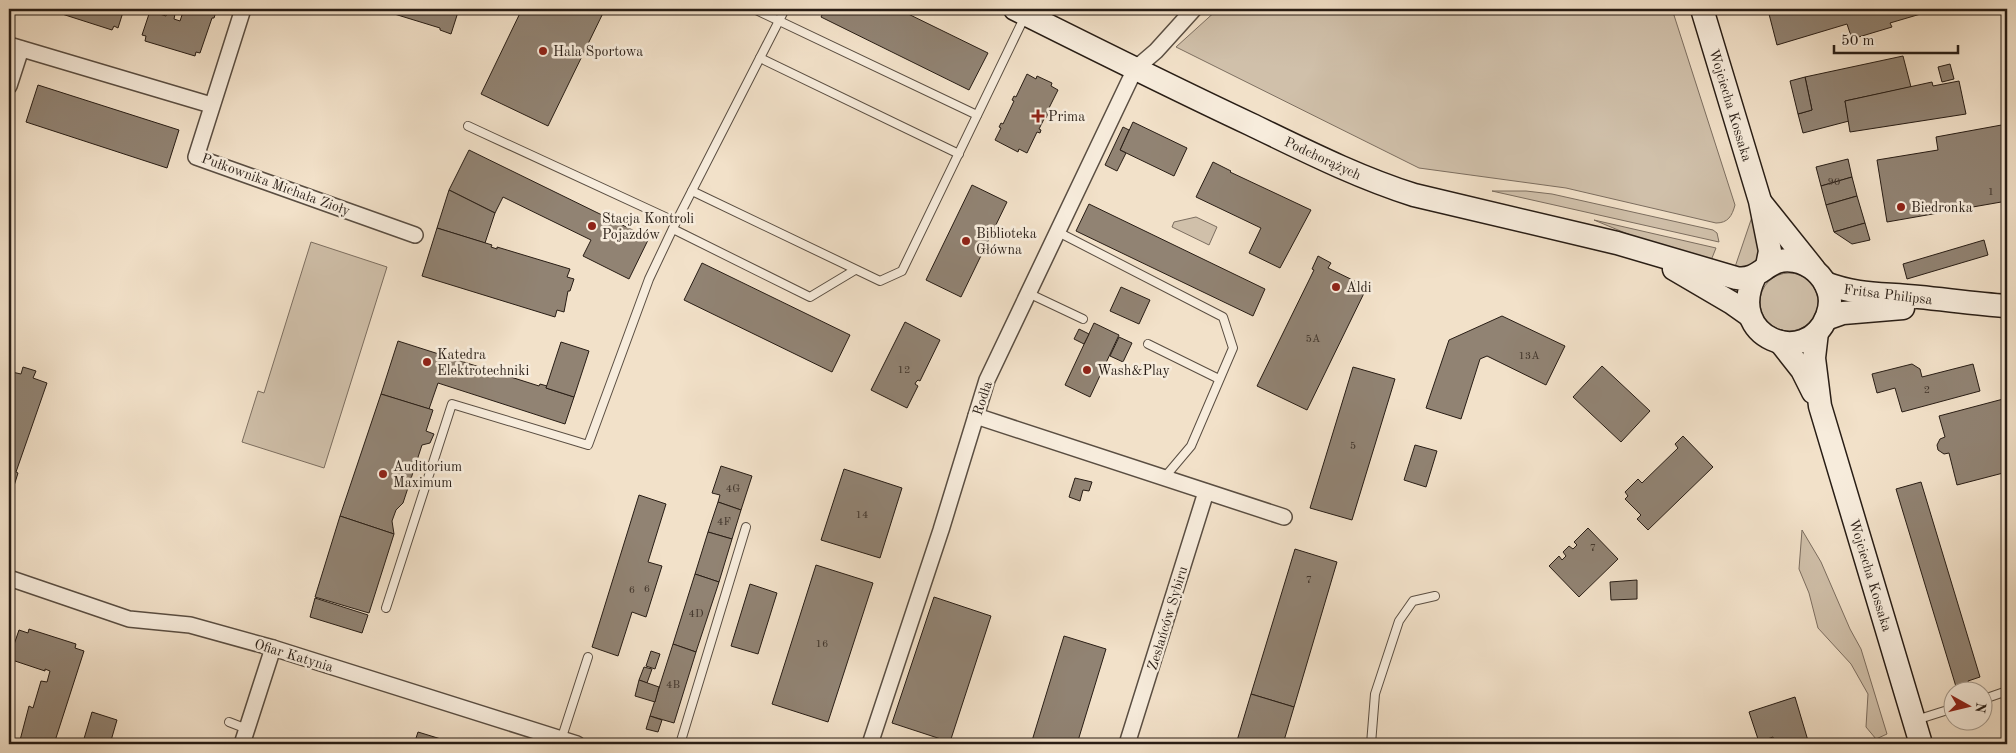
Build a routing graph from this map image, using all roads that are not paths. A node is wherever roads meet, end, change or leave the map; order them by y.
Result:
1 (243, 9) edge
2 (754, 9) edge
3 (785, 9) edge
4 (1194, 9) edge
5 (1702, 9) edge
6 (1021, 12) edge
7 (778, 21) junction
8 (15, 47) edge
9 (760, 58) junction
10 (1135, 69) junction
11 (9, 86) edge
12 (212, 105) junction
13 (977, 115) junction
14 (468, 126) dead end
15 (959, 154) junction
16 (692, 191) junction
17 (1760, 201) junction
18 (674, 226) junction
19 (1058, 232) junction
20 (415, 235) dead end
21 (1650, 254) junction
22 (855, 270) junction
23 (1761, 271) junction
24 (1821, 277) junction
25 (1028, 293) junction
26 (1951, 302) junction
27 (2007, 306) edge
28 (1749, 315) junction
29 (1083, 319) dead end
30 (1821, 325) junction
31 (1780, 342) junction
32 (1148, 344) dead end
33 (1219, 379) junction
34 (1820, 406) junction
35 (976, 416) junction
36 (1164, 478) junction
37 (1206, 492) junction
38 (1284, 517) dead end
39 (746, 527) dead end
40 (9, 578) edge
41 (1435, 596) dead end
42 (386, 608) dead end
43 (273, 648) junction
44 (588, 657) dead end
45 (2007, 691) edge
46 (1994, 696) edge
47 (1944, 711) edge
48 (1914, 721) junction
49 (229, 722) dead end
50 (247, 728) junction
51 (561, 740) junction
52 (242, 744) edge
53 (577, 744) edge
54 (680, 744) edge
55 (870, 744) edge
56 (1127, 744) edge
57 (1371, 744) edge
58 (1921, 744) edge

1 - 12 street, Pułkownika Michała Zioły
2 - 7 lane
3 - 7 lane
4 - 10 street
5 - 17 street, Wojciecha Kossaka
6 - 10 street, Podchorążych
6 - 13 lane
7 - 9 lane
7 - 13 lane
8 - 11 street
8 - 12 street
9 - 15 lane
9 - 16 lane
10 - 19 street, Rodła
10 - 21 street, Podchorążych
12 - 20 street, Pułkownika Michała Zioły
13 - 15 lane
14 - 18 lane
15 - 22 lane
16 - 18 lane
16 - 22 lane
17 - 23 street, Wojciecha Kossaka
17 - 24 street, Wojciecha Kossaka
18 - 22 lane
18 - 42 lane
19 - 25 street, Rodła
19 - 33 lane
21 - 23 street, Podchorążych
21 - 28 street, Podchorążych
23 - 24 street
23 - 28 street
24 - 26 street, Fritsa Philipsa
24 - 30 street
25 - 29 lane
25 - 35 street, Rodła
26 - 27 street, Fritsa Philipsa
26 - 30 street, Fritsa Philipsa
28 - 31 street
30 - 31 street
30 - 34 street, Wojciecha Kossaka
31 - 34 street, Wojciecha Kossaka
32 - 33 lane
33 - 36 lane
34 - 48 street, Wojciecha Kossaka
35 - 36 street
35 - 55 street, Rodła
36 - 37 street
37 - 38 street
37 - 56 street, Zesłańców Sybiru
39 - 54 lane
40 - 43 street, Ofiar Katynia
41 - 57 lane
43 - 50 street
43 - 51 street, Ofiar Katynia
44 - 51 lane
45 - 46 lane
47 - 48 lane
48 - 58 street, Wojciecha Kossaka
49 - 50 lane
50 - 52 street
51 - 53 street, Ofiar Katynia

